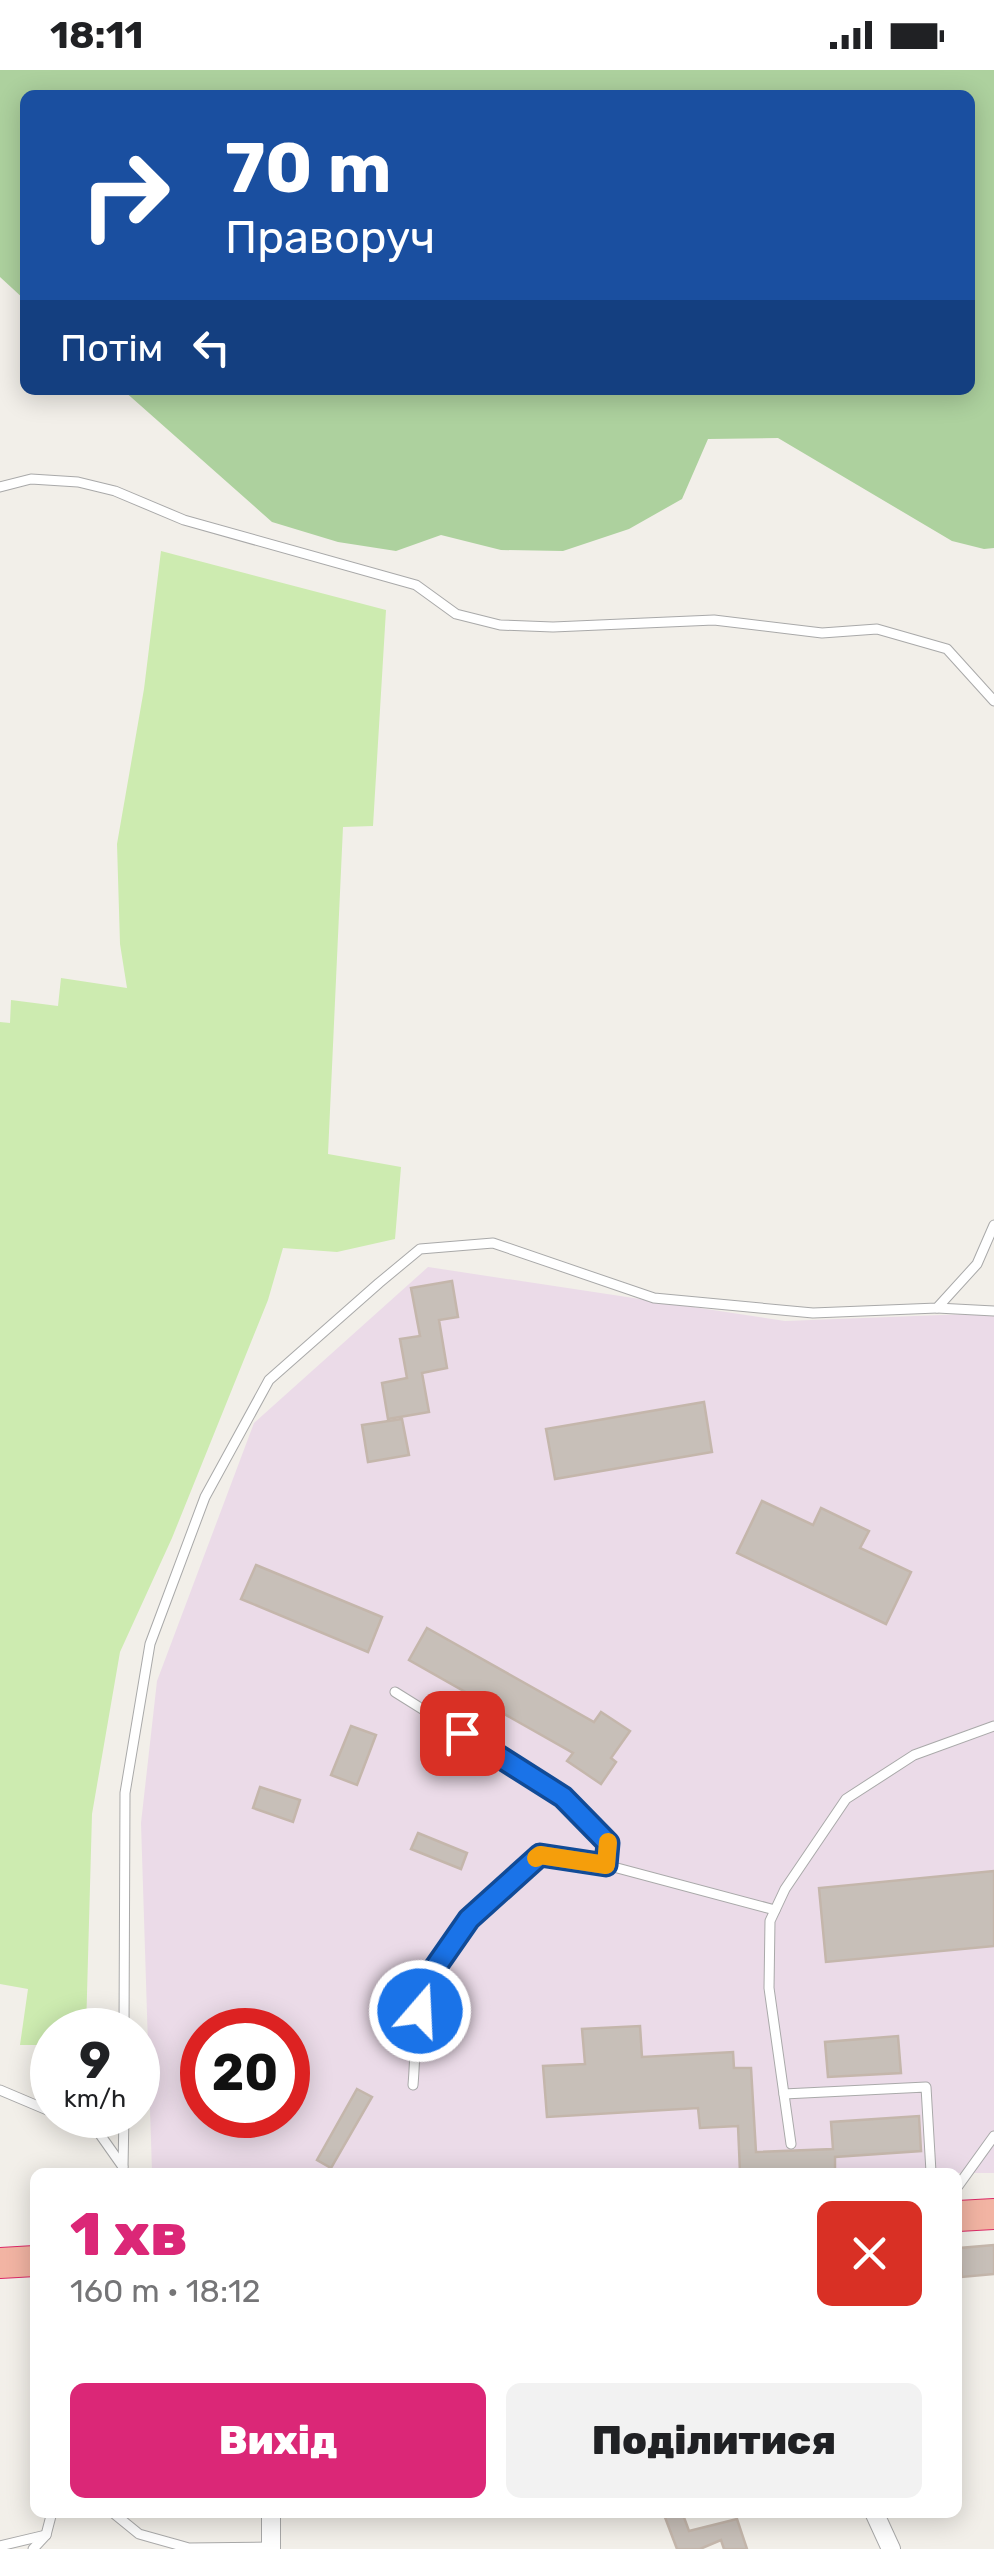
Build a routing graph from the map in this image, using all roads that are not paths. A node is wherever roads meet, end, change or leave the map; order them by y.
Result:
1 (0, 486) edge
2 (994, 702) edge
3 (994, 1224) edge
4 (937, 1308) junction
5 (994, 1311) edge
6 (395, 1692) dead end
7 (994, 1726) edge
8 (606, 1865) junction
9 (775, 1910) junction
10 (124, 2008) edge
11 (413, 2085) dead end
12 (0, 2090) edge
13 (784, 2094) junction
14 (30, 2103) edge
15 (102, 2138) edge
16 (124, 2138) edge
17 (992, 2141) edge
18 (791, 2144) dead end
19 (123, 2168) edge
20 (124, 2168) edge
21 (930, 2168) edge
22 (962, 2181) edge
23 (994, 2214) edge
24 (962, 2216) edge
25 (30, 2261) edge
26 (0, 2263) edge
27 (50, 2518) edge
28 (119, 2518) edge
29 (271, 2518) edge
30 (877, 2518) edge
31 (46, 2535) junction
32 (0, 2546) edge
33 (272, 2548) edge
34 (33, 2549) edge
35 (891, 2549) edge

1 - 2 lane
3 - 4 lane
4 - 5 lane
4 - 10 lane
6 - 8 lane
7 - 9 lane
8 - 9 lane
8 - 11 lane
9 - 13 lane
12 - 14 lane
13 - 18 lane
13 - 21 lane
15 - 19 lane
16 - 20 lane
17 - 22 lane
23 - 24 highway
25 - 26 highway
27 - 31 lane
28 - 33 lane
29 - 33 street
30 - 35 street
31 - 32 lane
31 - 34 lane

